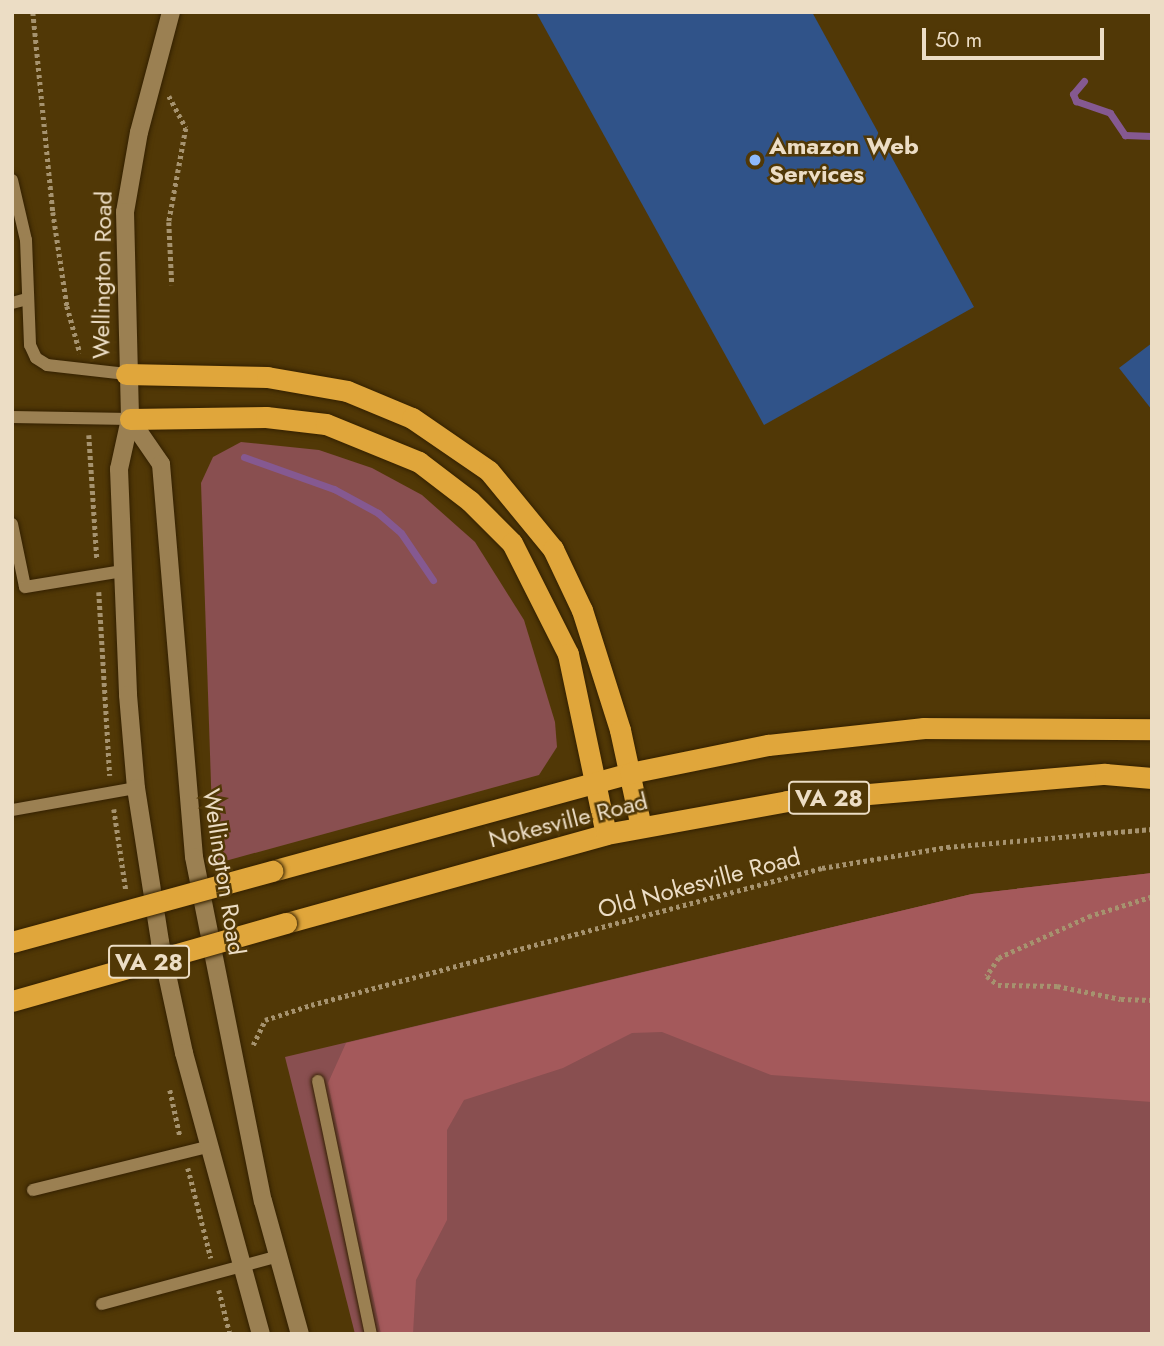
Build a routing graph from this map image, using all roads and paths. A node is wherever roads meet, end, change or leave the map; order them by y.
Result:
1 (33, 12) edge
2 (171, 12) edge
3 (155, 71) junction
4 (12, 180) edge
5 (172, 285) dead end
6 (27, 299) junction
7 (12, 303) edge
8 (84, 370) junction
9 (125, 374) junction
10 (12, 417) edge
11 (130, 419) junction
12 (12, 524) edge
13 (123, 571) junction
14 (1152, 729) edge
15 (630, 773) junction
16 (1152, 778) edge
17 (596, 783) junction
18 (135, 788) junction
19 (12, 810) edge
20 (641, 827) junction
21 (1152, 829) edge
22 (606, 834) junction
23 (1152, 897) edge
24 (12, 942) edge
25 (1152, 1000) edge
26 (12, 1001) edge
27 (252, 1046) dead end
28 (318, 1082) dead end
29 (211, 1146) junction
30 (33, 1190) dead end
31 (279, 1256) junction
32 (243, 1266) junction
33 (102, 1304) dead end
34 (261, 1334) edge
35 (300, 1334) edge
36 (371, 1334) edge

1 - 8 path
2 - 3 main road, Wellington Road
3 - 5 path
3 - 9 main road, Wellington Road
4 - 6 lane
6 - 7 lane
6 - 8 lane
8 - 9 lane
9 - 11 main road, Wellington Road
9 - 15 highway
10 - 11 lane
11 - 13 main road, Wellington Road
11 - 17 highway
11 - 31 main road, Wellington Road
12 - 13 lane
13 - 18 main road, Wellington Road
14 - 15 highway, Nokesville Road / VA 28
15 - 17 highway, Nokesville Road / VA 28
15 - 20 highway
16 - 20 highway, Nokesville Road / VA 28
17 - 22 highway
17 - 24 highway, Nokesville Road / VA 28, bridge
18 - 19 lane
18 - 29 main road, Wellington Road
20 - 22 highway, Nokesville Road / VA 28
21 - 27 path, Old Nokesville Road
22 - 26 highway, Nokesville Road / VA 28, bridge
23 - 25 path
28 - 36 lane
29 - 30 lane
29 - 32 main road, Wellington Road
31 - 32 lane
31 - 35 main road, Wellington Road
32 - 33 lane
32 - 34 main road, Wellington Road

